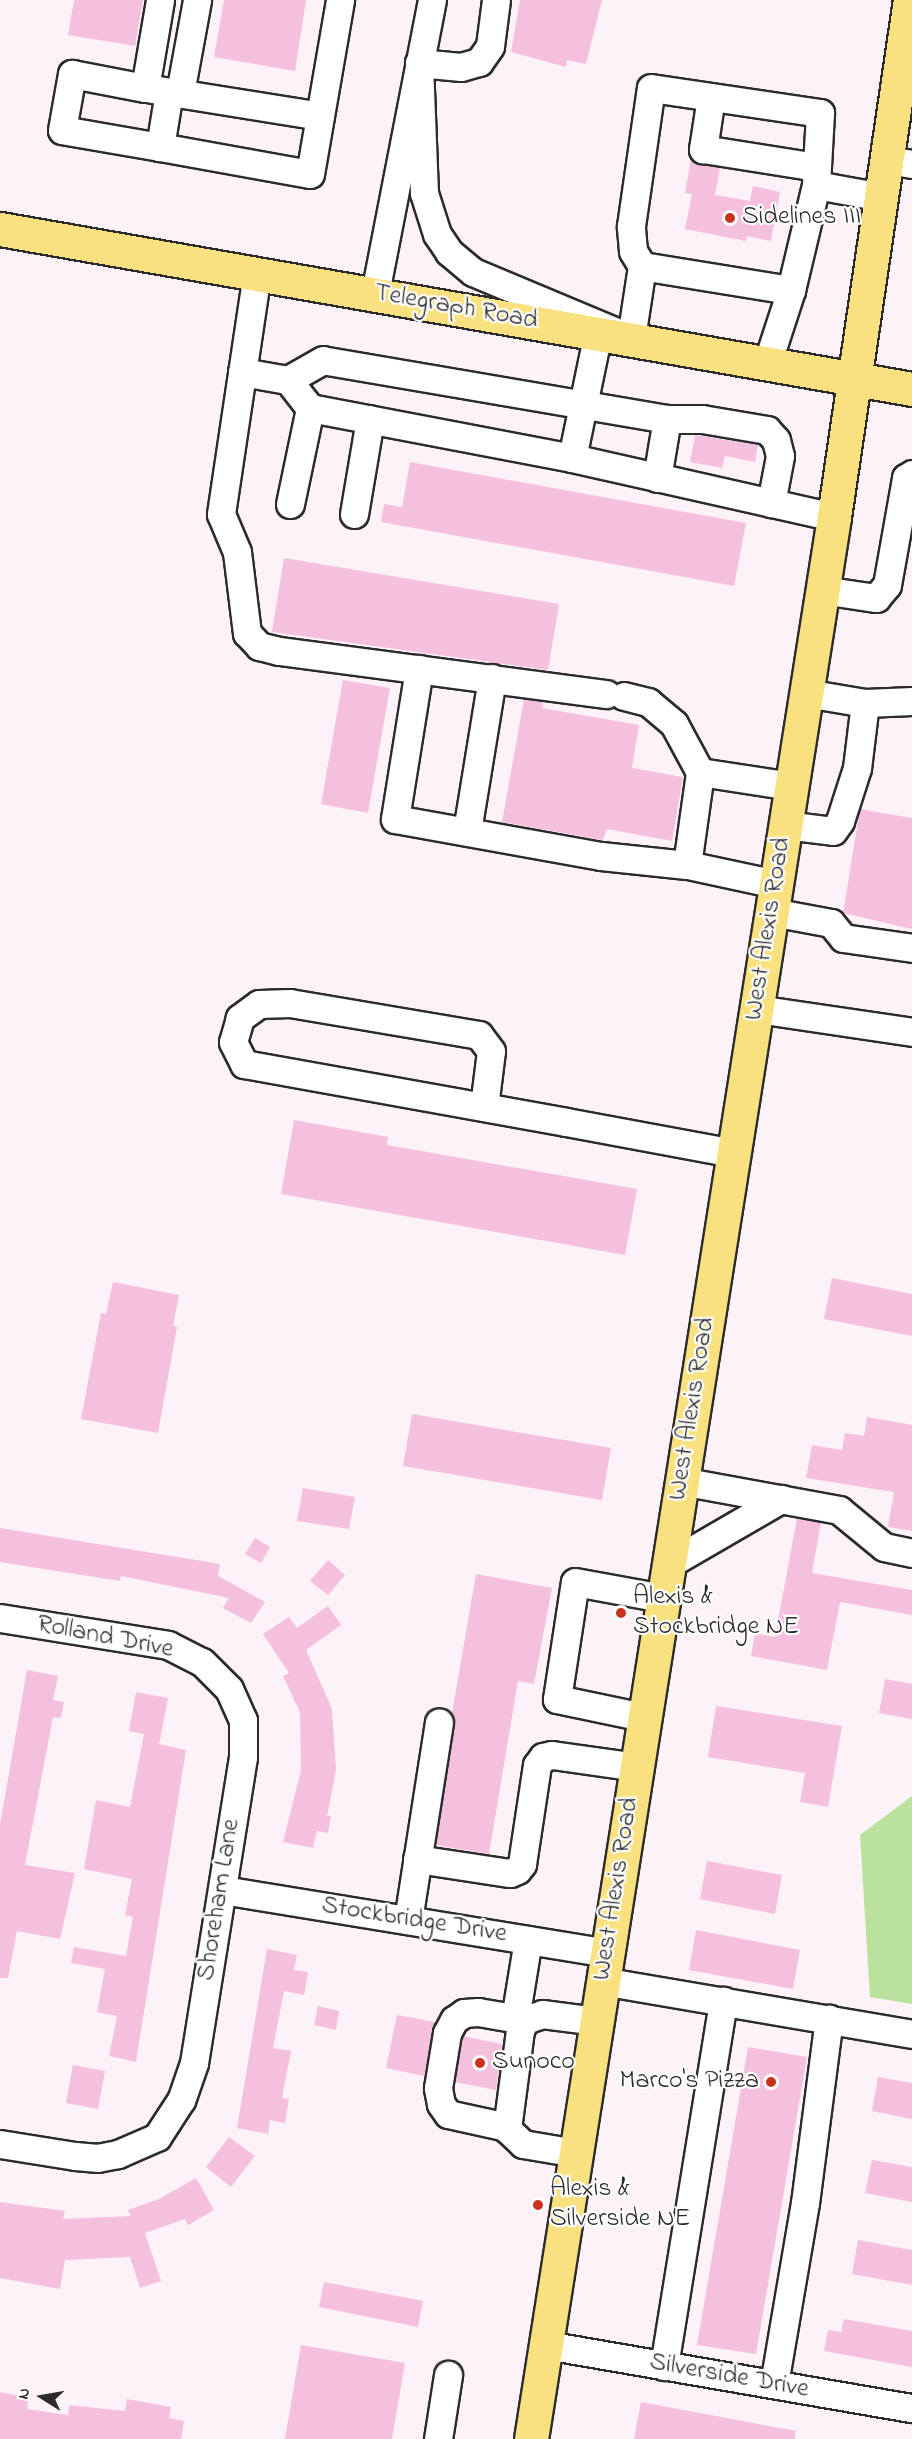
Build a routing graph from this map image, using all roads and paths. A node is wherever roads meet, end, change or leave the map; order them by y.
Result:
1 (160, 0) edge
2 (197, 0) edge
3 (340, 0) edge
4 (432, 0) edge
5 (496, 0) edge
6 (910, 0) edge
7 (908, 37) edge
8 (418, 63) junction
9 (165, 91) junction
10 (711, 97) junction
11 (904, 104) edge
12 (320, 116) junction
13 (160, 147) junction
14 (899, 162) edge
15 (817, 176) junction
16 (882, 197) junction
17 (0, 229) edge
18 (642, 266) junction
19 (257, 273) junction
20 (791, 290) junction
21 (375, 293) junction
22 (598, 333) junction
23 (631, 338) junction
24 (768, 364) junction
25 (242, 372) junction
26 (855, 379) junction
27 (288, 380) junction
28 (912, 389) edge
29 (583, 405) junction
30 (309, 408) junction
31 (369, 419) junction
32 (667, 419) junction
33 (572, 458) junction
34 (912, 474) edge
35 (657, 478) junction
36 (771, 503) junction
37 (290, 504) dead end
38 (354, 514) dead end
39 (834, 517) junction
40 (903, 551) edge
41 (822, 590) junction
42 (419, 669) junction
43 (492, 678) junction
44 (806, 693) junction
45 (912, 701) edge
46 (865, 703) junction
47 (700, 772) junction
48 (792, 786) junction
49 (786, 825) junction
50 (467, 831) junction
51 (687, 865) junction
52 (774, 898) junction
53 (912, 948) edge
54 (757, 1009) junction
55 (905, 1026) edge
56 (484, 1107) junction
57 (734, 1153) junction
58 (681, 1481) junction
59 (781, 1499) junction
60 (912, 1553) edge
61 (668, 1565) junction
62 (662, 1598) junction
63 (0, 1618) edge
64 (207, 1666) joint
65 (643, 1716) junction
66 (439, 1722) dead end
67 (636, 1767) junction
68 (417, 1859) junction
69 (223, 1890) junction
70 (408, 1920) junction
71 (528, 1940) junction
72 (604, 1967) junction
73 (723, 2001) junction
74 (520, 2019) junction
75 (829, 2019) junction
76 (596, 2021) junction
77 (912, 2034) edge
78 (507, 2127) junction
79 (0, 2144) edge
80 (576, 2153) junction
81 (546, 2345) junction
82 (664, 2366) junction
83 (448, 2375) dead end
84 (774, 2384) junction
85 (912, 2408) edge
86 (438, 2439) edge
87 (531, 2439) edge

1 - 9 street
2 - 9 street
3 - 12 street
4 - 8 street
5 - 8 street
6 - 7 main road, West Alexis Road
7 - 11 main road, West Alexis Road
8 - 21 street
8 - 23 street
9 - 12 street
9 - 13 street
9 - 13 street
10 - 15 street
10 - 15 street
10 - 18 street
11 - 14 main road, West Alexis Road
12 - 13 street
14 - 16 main road, West Alexis Road
15 - 16 street
15 - 20 street
16 - 26 main road, West Alexis Road
17 - 19 main road, Telegraph Road
18 - 20 street
18 - 23 street
19 - 21 main road, Telegraph Road
19 - 25 street
20 - 24 street
21 - 22 main road, Telegraph Road
22 - 23 main road, Telegraph Road
22 - 29 street
23 - 24 main road, Telegraph Road
24 - 26 main road, Telegraph Road
25 - 27 street
25 - 42 street
26 - 28 main road, Telegraph Road
26 - 39 main road, West Alexis Road
27 - 29 street
27 - 30 street
29 - 32 street
29 - 33 street
30 - 31 street
30 - 37 street
31 - 33 street
31 - 38 street
32 - 35 street
32 - 36 street
33 - 35 street
34 - 40 street
35 - 36 street
36 - 39 street
39 - 41 main road, West Alexis Road
40 - 41 street
41 - 44 main road, West Alexis Road
42 - 43 street
42 - 50 street
43 - 47 street
43 - 50 street
44 - 46 street
44 - 48 main road, West Alexis Road
45 - 46 street
46 - 49 street
47 - 48 street
47 - 51 street
48 - 49 main road, West Alexis Road
49 - 52 main road, West Alexis Road
50 - 51 street
51 - 52 street
52 - 53 street
52 - 54 main road, West Alexis Road
54 - 55 street
54 - 57 main road, West Alexis Road
56 - 56 street
56 - 57 street
57 - 58 main road, West Alexis Road
58 - 59 street
58 - 61 main road, West Alexis Road
59 - 60 street
59 - 61 street
61 - 62 main road, West Alexis Road
62 - 65 main road, West Alexis Road
62 - 65 street
63 - 64 street, Rolland Drive
64 - 69 street, Shoreham Lane
65 - 67 main road, West Alexis Road
66 - 68 street
67 - 68 street
67 - 72 main road, West Alexis Road
68 - 70 street
69 - 70 street, Stockbridge Drive
69 - 79 street, Shoreham Lane
70 - 71 street, Stockbridge Drive
71 - 72 street, Stockbridge Drive
71 - 74 street
72 - 73 street
72 - 76 main road, West Alexis Road
73 - 75 street
73 - 82 street
74 - 76 street
74 - 78 street
74 - 78 street
75 - 77 street
75 - 84 street
76 - 80 main road, West Alexis Road
78 - 80 street
80 - 81 main road, West Alexis Road
81 - 82 street, Silverside Drive
81 - 87 main road, West Alexis Road
82 - 84 street, Silverside Drive
83 - 86 street
84 - 85 street, Silverside Drive

